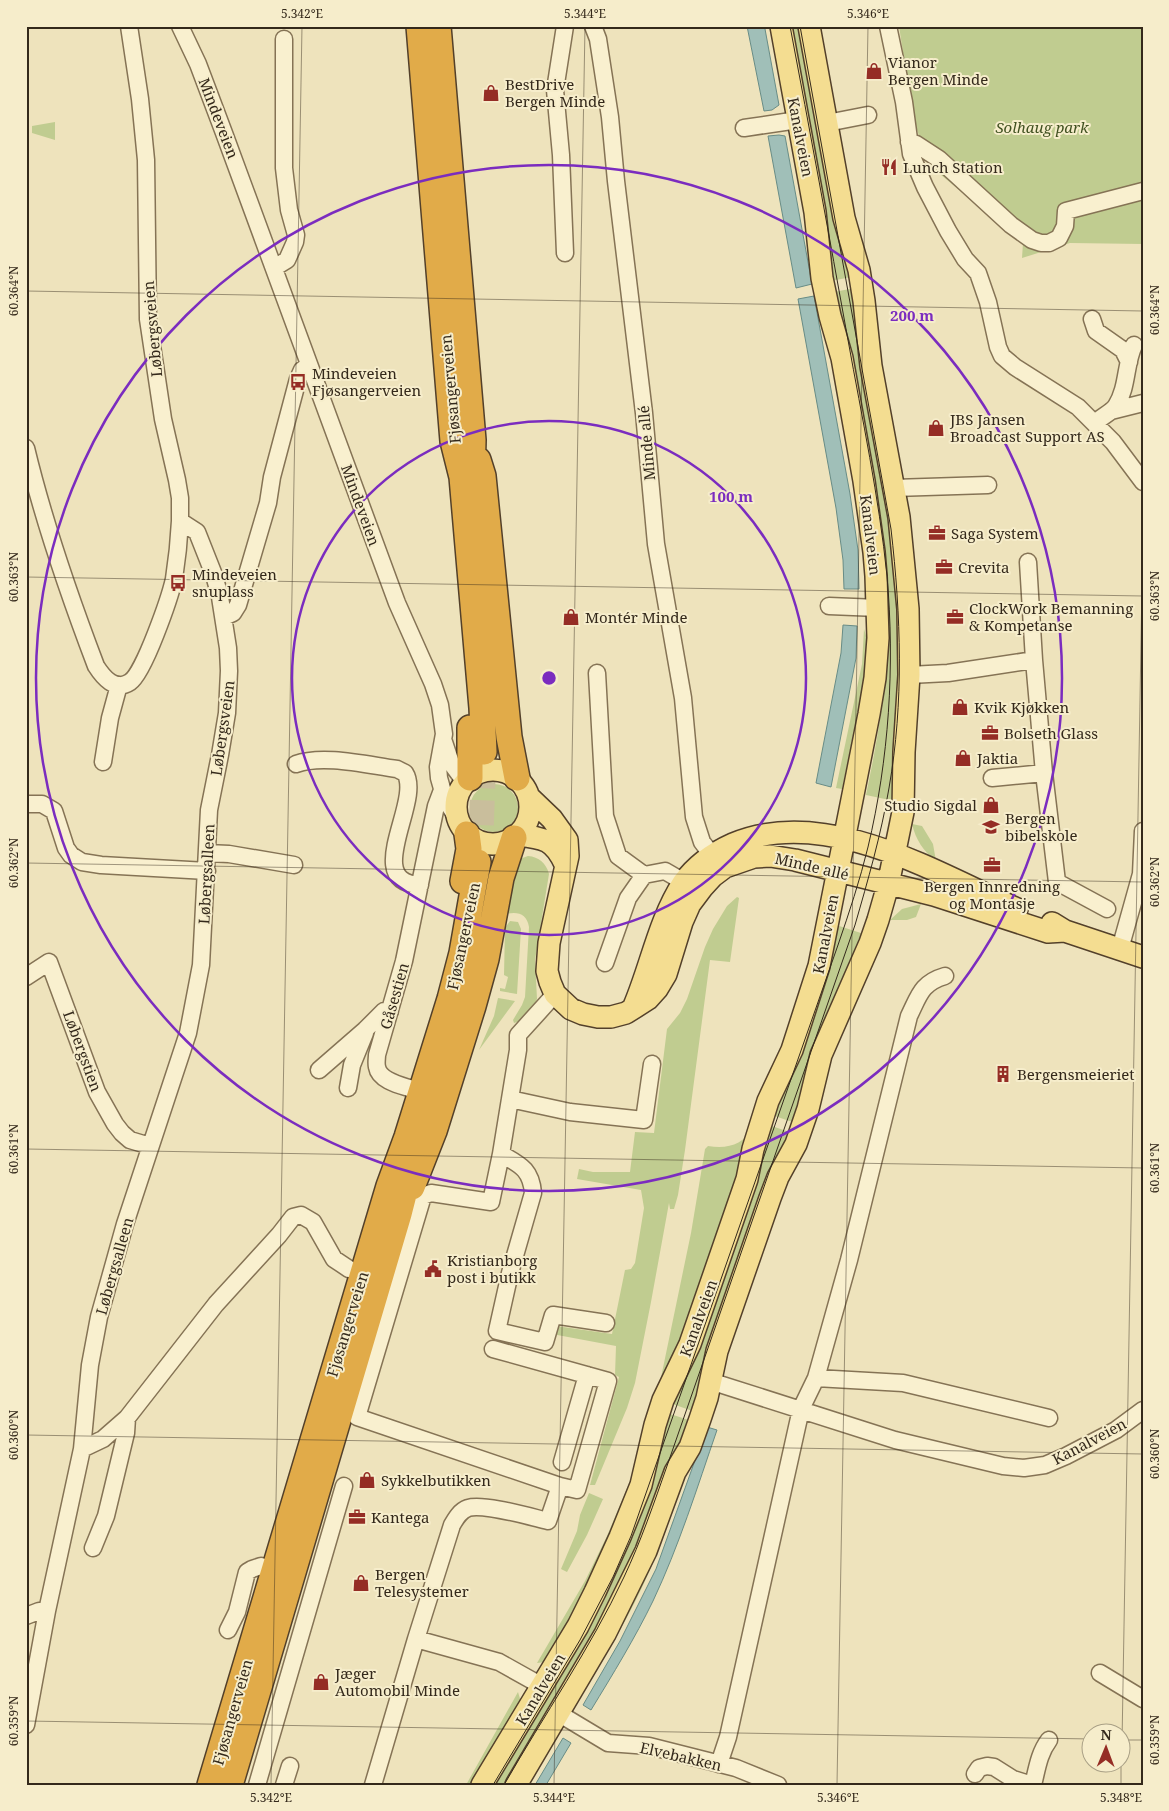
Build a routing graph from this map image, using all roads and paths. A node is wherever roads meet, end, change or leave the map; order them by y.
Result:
1 (129, 26) edge
2 (180, 26) edge
3 (419, 26) edge
4 (438, 26) edge
5 (565, 26) edge
6 (593, 26) edge
7 (780, 26) edge
8 (809, 26) edge
9 (888, 26) edge
10 (284, 39) dead end
11 (868, 115) dead end
12 (798, 120) junction
13 (827, 123) junction
14 (744, 128) dead end
15 (909, 142) junction
16 (1143, 191) edge
17 (565, 253) dead end
18 (274, 268) junction
19 (1092, 319) dead end
20 (1134, 345) dead end
21 (1129, 362) junction
22 (309, 365) junction
23 (1143, 403) edge
24 (1111, 411) junction
25 (1095, 423) junction
26 (455, 441) junction
27 (26, 448) edge
28 (1143, 482) edge
29 (988, 485) dead end
30 (894, 488) junction
31 (180, 521) junction
32 (1028, 562) dead end
33 (224, 617) junction
34 (1034, 660) junction
35 (597, 673) dead end
36 (909, 675) junction
37 (119, 685) junction
38 (444, 742) junction
39 (490, 752) tunnel mouth
40 (103, 762) dead end
41 (296, 764) dead end
42 (1044, 774) junction
43 (992, 778) dead end
44 (468, 780) junction
45 (523, 788) junction
46 (442, 790) junction
47 (26, 804) edge
48 (209, 810) joint
49 (462, 826) junction
50 (1143, 831) edge
51 (516, 837) junction
52 (844, 838) junction
53 (207, 853) junction
54 (896, 853) junction
55 (712, 855) junction
56 (565, 864) junction
57 (294, 865) dead end
58 (207, 871) junction
59 (837, 871) junction
60 (644, 875) junction
61 (684, 882) junction
62 (888, 884) junction
63 (420, 885) junction
64 (1107, 909) dead end
65 (1065, 931) junction
66 (1120, 949) junction
67 (1143, 957) edge
68 (605, 963) dead end
69 (944, 976) dead end
70 (26, 977) edge
71 (554, 994) junction
72 (634, 1006) junction
73 (390, 1011) junction
74 (365, 1030) junction
75 (652, 1064) dead end
76 (319, 1070) dead end
77 (348, 1088) dead end
78 (409, 1088) junction
79 (510, 1099) junction
80 (150, 1146) junction
81 (501, 1154) junction
82 (389, 1186) junction
83 (399, 1214) junction
84 (349, 1269) dead end
85 (606, 1323) dead end
86 (492, 1349) dead end
87 (587, 1375) junction
88 (816, 1378) junction
89 (710, 1381) junction
90 (801, 1410) junction
91 (1143, 1410) edge
92 (127, 1418) junction
93 (1049, 1418) dead end
94 (82, 1449) junction
95 (562, 1462) dead end
96 (344, 1486) dead end
97 (560, 1486) junction
98 (93, 1548) dead end
99 (261, 1566) dead end
100 (47, 1611) junction
101 (26, 1616) edge
102 (228, 1630) dead end
103 (416, 1639) junction
104 (1100, 1674) dead end
105 (542, 1686) junction
106 (1143, 1699) edge
107 (558, 1714) junction
108 (26, 1725) edge
109 (1050, 1740) dead end
110 (719, 1764) junction
111 (290, 1766) dead end
112 (975, 1774) dead end
113 (210, 1785) edge
114 (230, 1785) edge
115 (257, 1785) edge
116 (284, 1785) edge
117 (373, 1785) edge
118 (482, 1785) edge
119 (516, 1785) edge
120 (778, 1785) edge
121 (1033, 1785) edge

1 - 31 street, Løbergsveien
2 - 18 street, Mindeveien
3 - 26 highway, Fjøsangerveien
4 - 26 highway, Fjøsangerveien
5 - 17 street
6 - 55 street, Minde allé
7 - 12 main road, Kanalveien
8 - 13 main road, Kanalveien
9 - 15 street
10 - 18 street
11 - 13 street
12 - 14 street
12 - 52 main road, Kanalveien
13 - 30 main road, Kanalveien
15 - 16 street
15 - 25 street
18 - 22 street, Mindeveien
19 - 21 street
20 - 21 street
21 - 24 street
22 - 33 street
22 - 38 street, Mindeveien
23 - 24 street
24 - 25 street
25 - 28 street
26 - 39 highway, Fjøsangerveien
26 - 44 highway
26 - 45 highway
27 - 37 street
29 - 30 street
30 - 36 main road, Kanalveien
31 - 33 street, Løbergsveien
31 - 37 street
32 - 34 street
33 - 48 street, Løbergsveien
34 - 36 street
34 - 42 street
35 - 60 street
36 - 54 main road, Kanalveien
37 - 40 street
38 - 44 street
38 - 46 street
41 - 63 street
42 - 43 street
42 - 64 street
44 - 45 main road
44 - 49 main road
45 - 51 main road
45 - 56 main road
46 - 49 street
46 - 63 street, Gåsestien
47 - 58 street
48 - 53 street, Løbergsalleen
49 - 51 main road
49 - 78 highway
50 - 66 street
51 - 56 main road
51 - 83 highway
52 - 54 main road, Minde allé
52 - 55 main road, Minde allé
52 - 59 main road, Kanalveien
53 - 57 street
53 - 58 street, Løbergsalleen
54 - 62 main road, Kanalveien
54 - 65 main road, Minde allé
55 - 61 main road, Minde allé
56 - 71 main road
58 - 80 street, Løbergsalleen
59 - 62 main road, Minde allé
59 - 72 main road, Minde allé
59 - 105 main road, Kanalveien
60 - 61 street
60 - 68 street
61 - 72 main road, Minde allé
62 - 65 main road, Minde allé
62 - 89 main road, Kanalveien
63 - 73 street, Gåsestien
65 - 66 main road, Minde allé
66 - 67 main road, Minde allé
69 - 88 street
70 - 80 street, Løbergstien
71 - 72 main road, Minde allé
71 - 79 street
73 - 74 street
73 - 78 street, Gåsestien
74 - 76 street
74 - 77 street
75 - 79 street
78 - 82 highway
79 - 81 street
80 - 94 street, Løbergsalleen
81 - 85 street
81 - 97 street
82 - 83 highway, Fjøsangerveien
82 - 113 highway, Fjøsangerveien
83 - 114 highway, Fjøsangerveien
84 - 92 street, Fjøsangerveien
86 - 87 street
87 - 95 street
87 - 97 street
88 - 90 street
88 - 93 street
89 - 90 street, Kanalveien
89 - 107 main road, Kanalveien
90 - 91 street, Kanalveien
90 - 110 street
92 - 94 street, Fjøsangerveien
92 - 98 street
94 - 100 street, Løbergsalleen
96 - 115 street
97 - 103 street
99 - 102 street
100 - 101 street
100 - 108 street, Løbergsalleen
103 - 105 street
103 - 117 street
104 - 106 street
105 - 118 main road, Kanalveien
107 - 110 street, Elvebakken
107 - 119 main road, Kanalveien
109 - 121 street
110 - 120 street, Elvebakken
111 - 116 street
112 - 121 street

